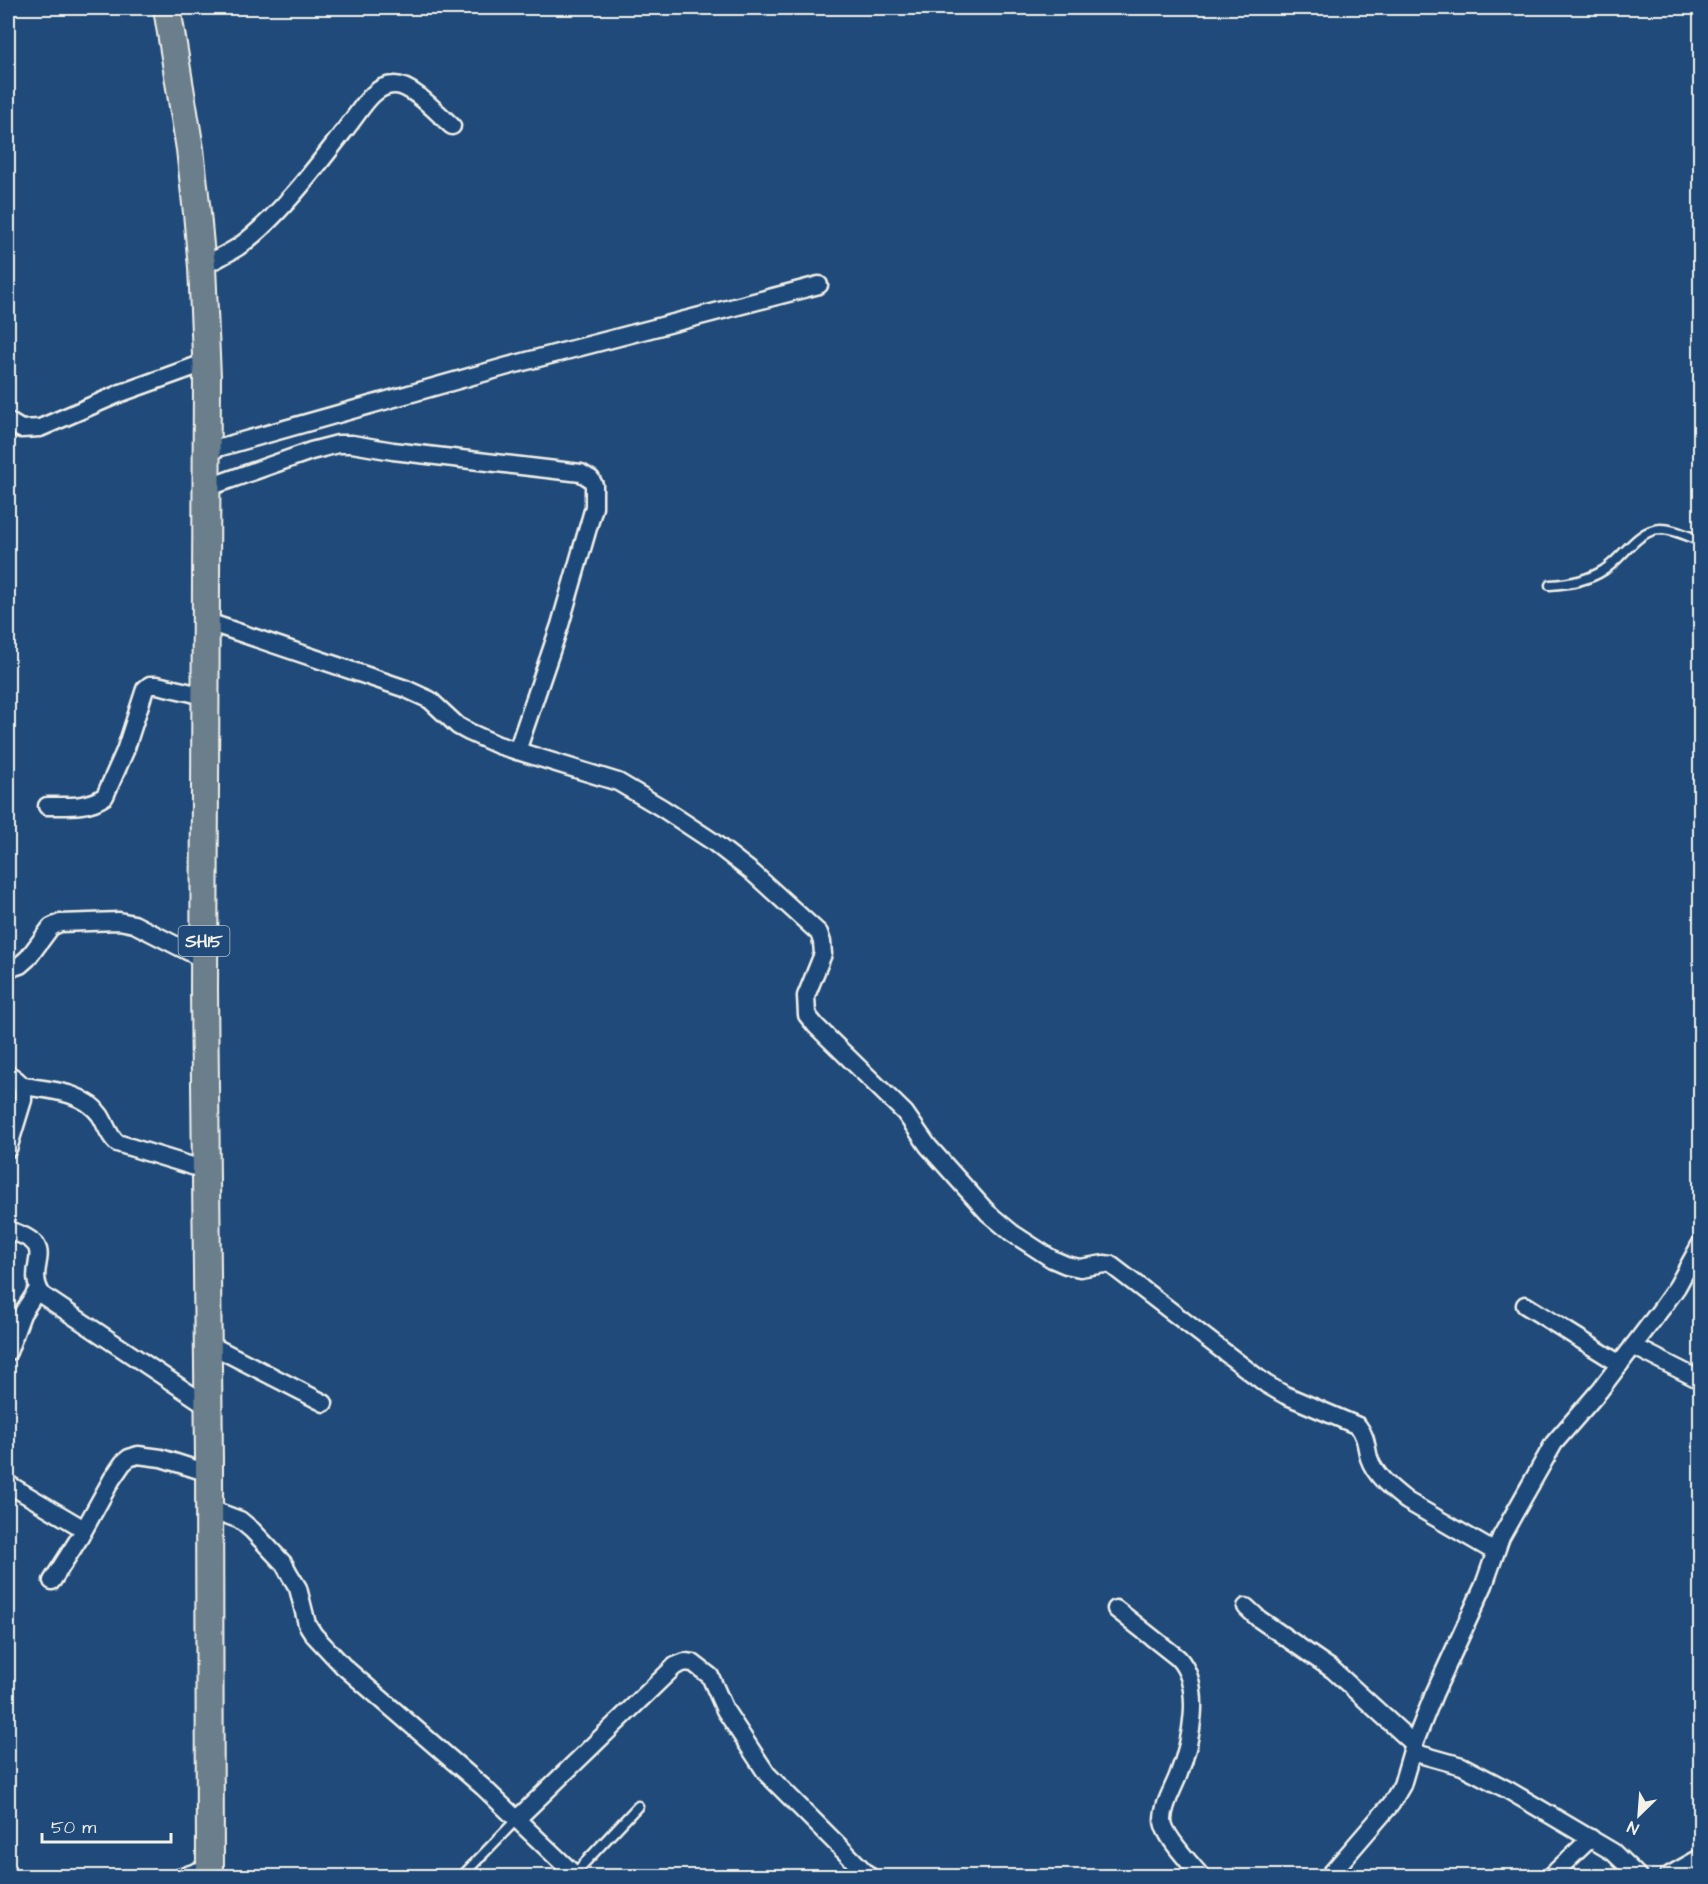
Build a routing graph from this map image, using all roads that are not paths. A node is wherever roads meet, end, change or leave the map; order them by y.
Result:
1 (167, 8) edge
2 (452, 126) dead end
3 (202, 267) junction
4 (819, 285) dead end
5 (207, 362) junction
6 (8, 421) edge
7 (207, 451) junction
8 (206, 488) junction
9 (1701, 541) edge
10 (1550, 585) dead end
11 (205, 621) junction
12 (205, 696) junction
13 (517, 751) junction
14 (47, 806) dead end
15 (203, 959) junction
16 (10, 968) edge
17 (8, 985) edge
18 (8, 1074) edge
19 (22, 1086) junction
20 (8, 1149) edge
21 (205, 1170) junction
22 (8, 1230) edge
23 (1701, 1245) edge
24 (38, 1289) junction
25 (1525, 1305) dead end
26 (207, 1343) junction
27 (1633, 1346) junction
28 (8, 1352) edge
29 (1620, 1364) junction
30 (1701, 1380) edge
31 (324, 1403) dead end
32 (208, 1406) junction
33 (208, 1473) junction
34 (8, 1484) edge
35 (208, 1508) junction
36 (84, 1529) junction
37 (1495, 1552) junction
38 (51, 1581) dead end
39 (1246, 1607) dead end
40 (1116, 1609) dead end
41 (1413, 1748) junction
42 (638, 1806) dead end
43 (517, 1819) junction
44 (1591, 1838) junction
45 (1701, 1858) edge
46 (210, 1870) edge
47 (1620, 1870) edge
48 (575, 1875) edge
49 (1198, 1875) edge
50 (173, 1876) edge
51 (462, 1876) edge
52 (869, 1876) edge
53 (1329, 1876) edge
54 (1551, 1876) edge
55 (1638, 1876) edge
56 (1668, 1876) edge

1 - 3 main road, SH15
2 - 3 street
3 - 5 main road, SH15
4 - 7 street
5 - 6 street
5 - 7 main road, SH15
7 - 8 main road, SH15
8 - 11 main road, SH15
8 - 13 street
9 - 10 lane
11 - 12 main road, SH15
11 - 13 street
12 - 14 street
12 - 15 main road, SH15
13 - 37 street
15 - 16 street
15 - 21 main road, SH15
16 - 17 street
18 - 19 street
19 - 20 street
19 - 21 street
21 - 26 main road, SH15
22 - 24 street
23 - 27 street
24 - 28 street
24 - 32 street
25 - 29 street
26 - 31 street
26 - 32 main road, SH15
27 - 29 street
27 - 30 street
29 - 37 street
32 - 33 main road, SH15
33 - 35 main road, SH15
33 - 36 street
34 - 36 street
35 - 43 street
35 - 46 main road, SH15
36 - 38 street
37 - 41 street
39 - 41 street
40 - 49 street
41 - 44 street
41 - 53 street
42 - 48 lane
43 - 48 street
43 - 51 lane
43 - 52 street
44 - 47 street
44 - 54 street
45 - 56 street
46 - 50 lane
47 - 55 street

